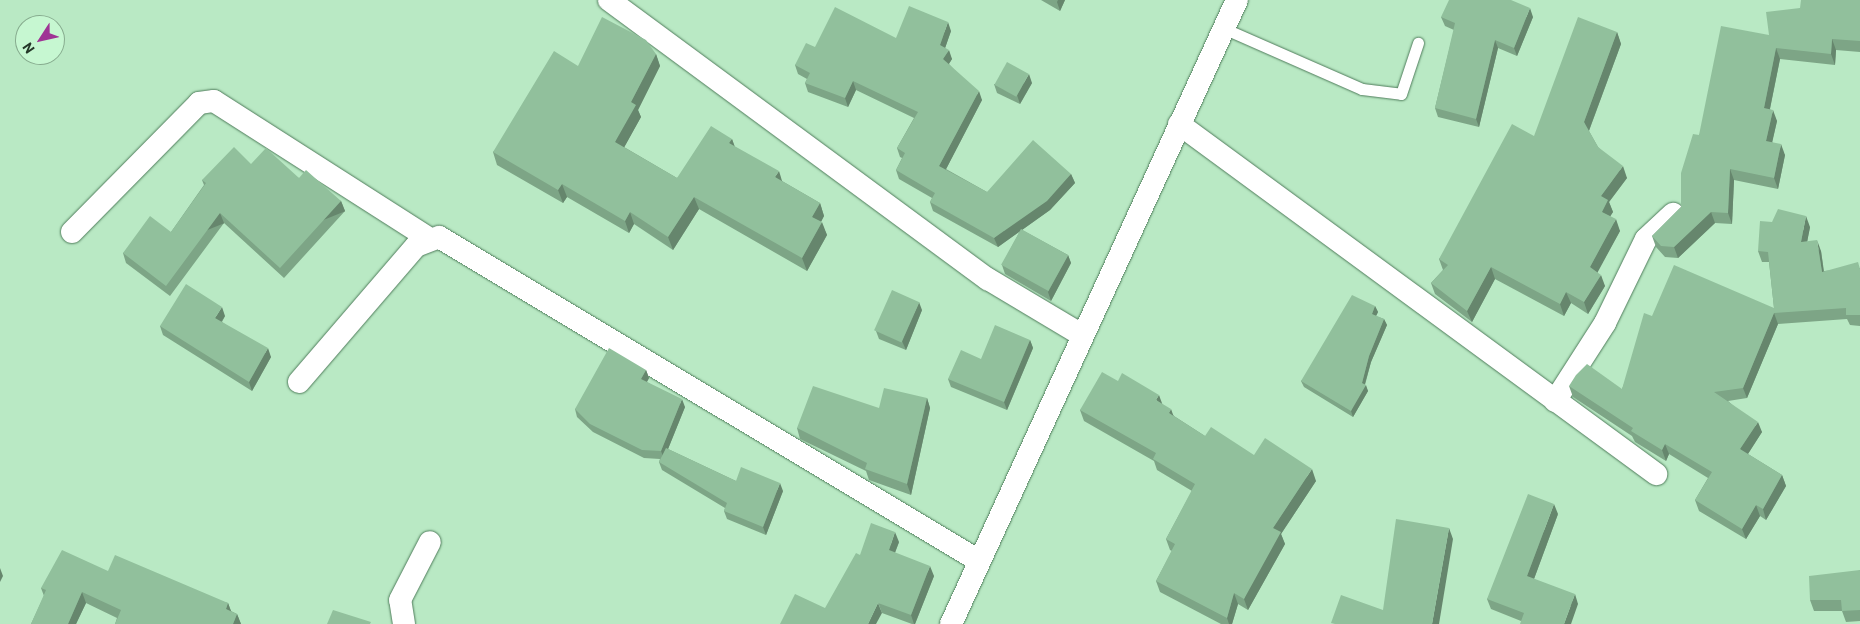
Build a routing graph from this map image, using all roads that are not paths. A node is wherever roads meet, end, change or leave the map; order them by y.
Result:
1 (609, 0) edge
2 (1237, 0) edge
3 (1223, 28) junction
4 (1418, 43) dead end
5 (1179, 124) junction
6 (1673, 214) edge
7 (72, 232) dead end
8 (428, 238) junction
9 (1082, 335) junction
10 (299, 382) dead end
11 (1556, 401) junction
12 (1656, 474) dead end
13 (430, 542) dead end
14 (979, 561) junction
15 (404, 624) edge
16 (951, 624) edge

1 - 9 street
2 - 3 street
3 - 4 lane
3 - 5 street
5 - 9 street
5 - 11 street
6 - 11 street
7 - 8 street
8 - 10 street
8 - 14 street
9 - 14 street
11 - 12 street
13 - 15 street
14 - 16 street

